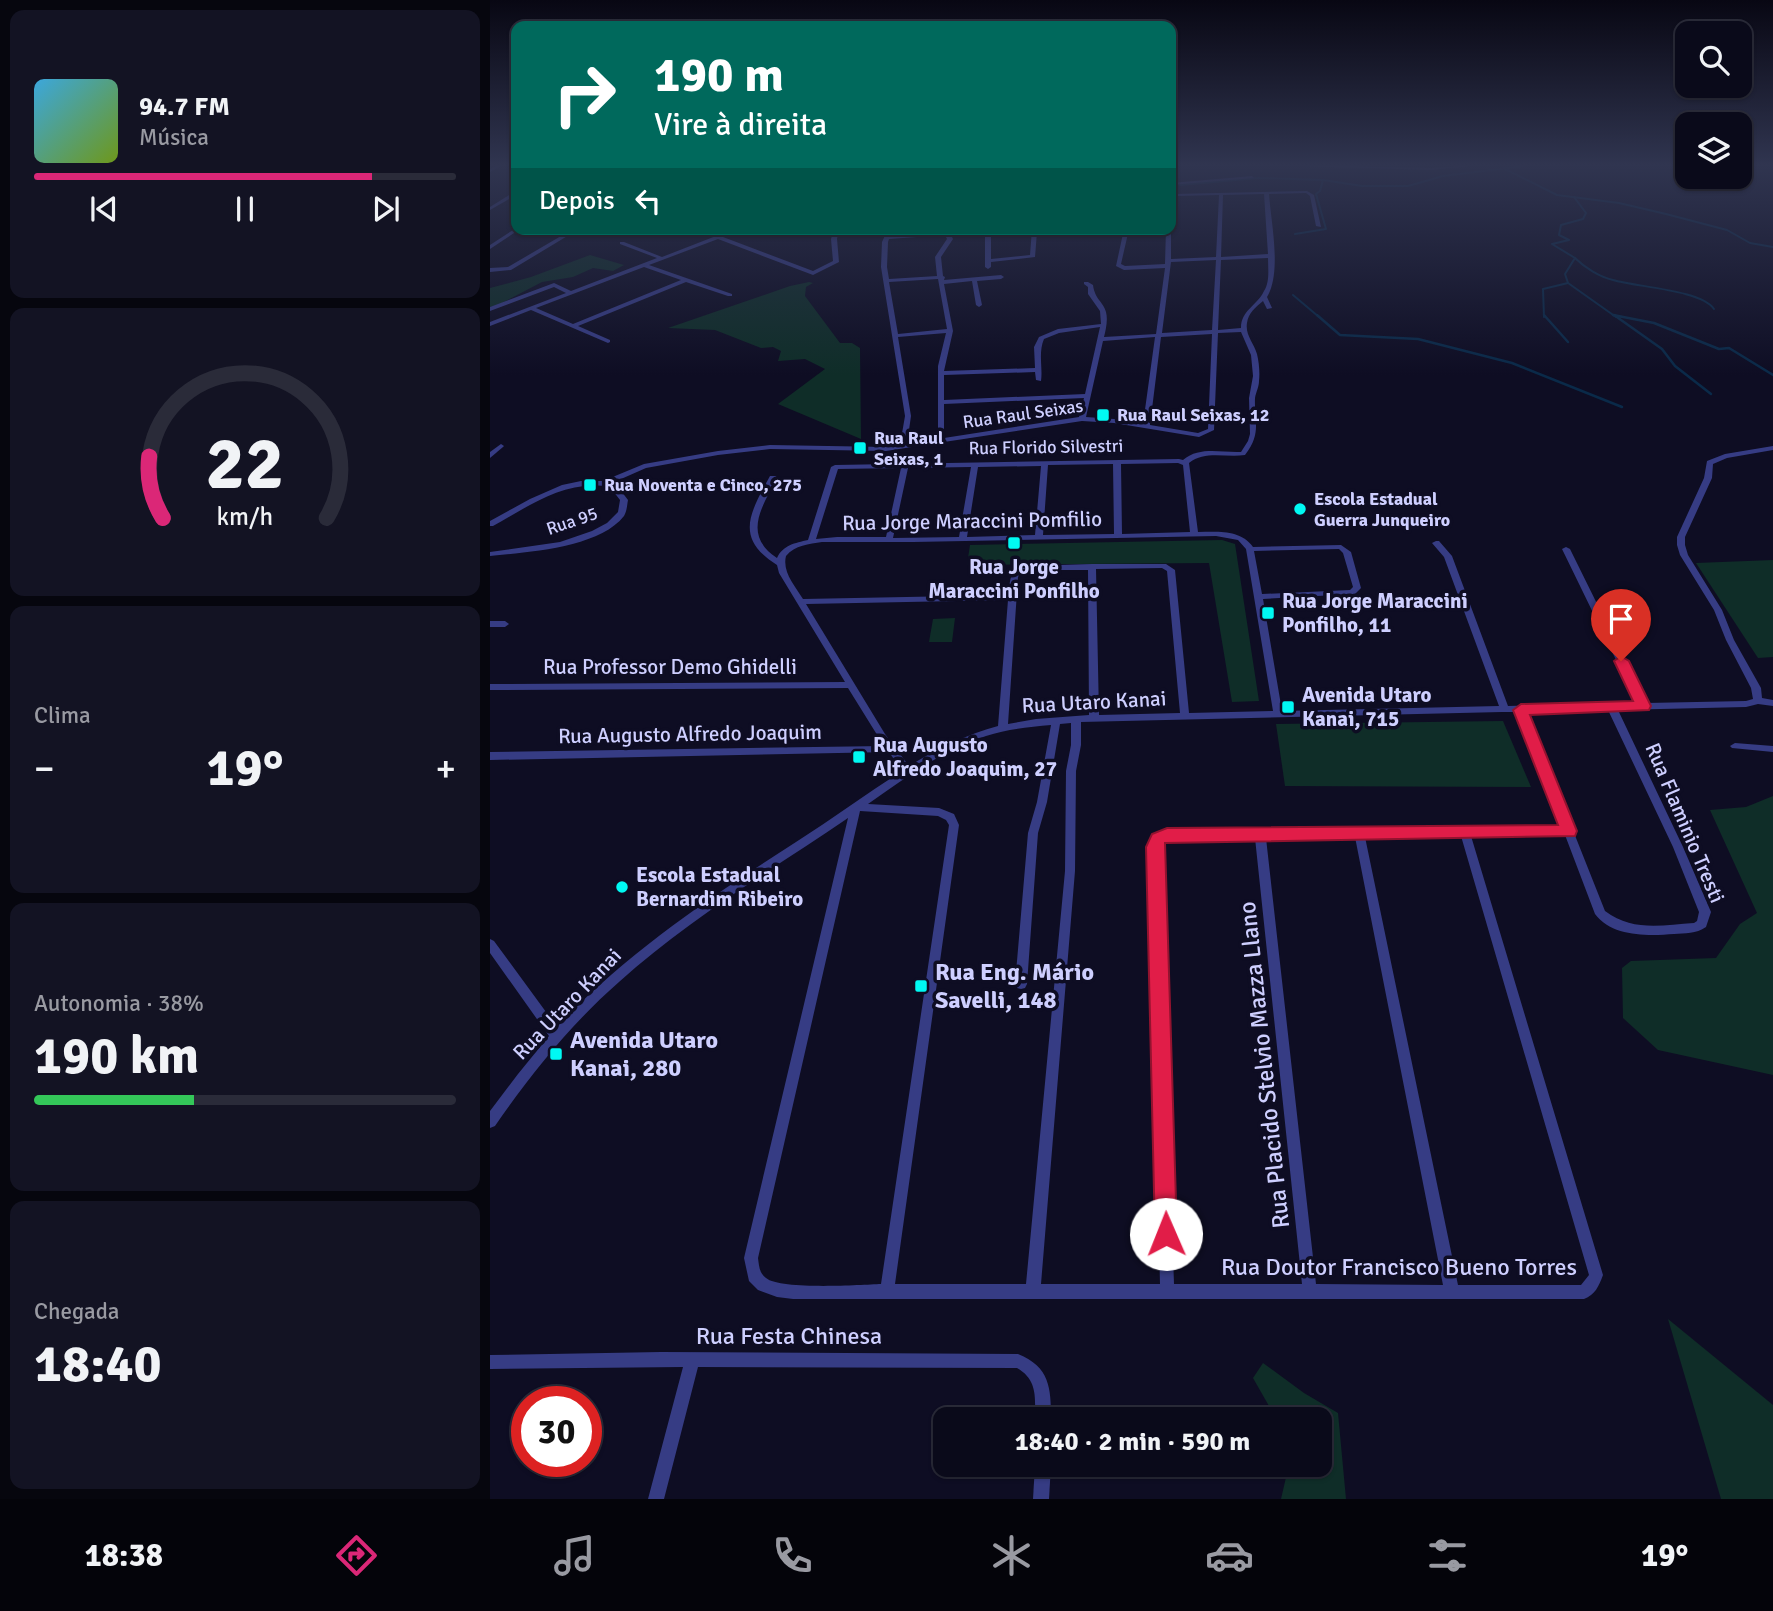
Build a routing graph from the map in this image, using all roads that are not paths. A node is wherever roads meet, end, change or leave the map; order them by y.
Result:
1 (509, 235) edge
2 (567, 235) edge
3 (723, 235) edge
4 (836, 235) edge
5 (907, 235) edge
6 (948, 235) edge
7 (988, 235) edge
8 (1035, 235) edge
9 (1125, 235) edge
10 (1169, 235) edge
11 (1218, 235) edge
12 (1269, 235) edge
13 (718, 237) junction
14 (888, 237) joint
15 (622, 243) dead end
16 (490, 247) edge
17 (1270, 256) junction
18 (661, 258) junction
19 (1217, 258) junction
20 (987, 261) junction
21 (1168, 263) junction
22 (643, 265) junction
23 (490, 270) edge
24 (1001, 277) dead end
25 (990, 278) junction
26 (974, 279) junction
27 (942, 280) junction
28 (684, 281) junction
29 (886, 281) junction
30 (1086, 283) dead end
31 (570, 293) junction
32 (730, 295) dead end
33 (1264, 297) junction
34 (979, 305) dead end
35 (530, 308) junction
36 (1269, 308) dead end
37 (490, 309) edge
38 (490, 324) edge
39 (573, 326) junction
40 (1104, 326) junction
41 (1244, 330) junction
42 (950, 331) junction
43 (1214, 332) junction
44 (1156, 335) junction
45 (894, 336) junction
46 (1101, 339) junction
47 (608, 341) dead end
48 (1039, 370) junction
49 (941, 373) junction
50 (1039, 380) dead end
51 (1086, 396) junction
52 (943, 402) junction
53 (1082, 419) junction
54 (1146, 426) junction
55 (941, 442) junction
56 (501, 446) dead end
57 (904, 447) junction
58 (1773, 448) edge
59 (490, 456) edge
60 (1116, 462) junction
61 (1045, 463) junction
62 (1185, 463) junction
63 (975, 464) junction
64 (905, 465) junction
65 (825, 467) dead end
66 (835, 467) junction
67 (773, 478) dead end
68 (605, 483) junction
69 (490, 524) edge
70 (1194, 534) junction
71 (1118, 536) junction
72 (1039, 537) junction
73 (963, 539) junction
74 (889, 540) junction
75 (811, 542) junction
76 (1436, 542) dead end
77 (1250, 549) junction
78 (1566, 550) dead end
79 (490, 554) edge
80 (779, 562) junction
81 (1092, 566) junction
82 (1012, 597) junction
83 (1258, 597) junction
84 (801, 602) junction
85 (490, 624) edge
86 (505, 624) dead end
87 (850, 685) junction
88 (490, 687) edge
89 (1758, 701) junction
90 (1773, 703) edge
91 (1643, 706) junction
92 (1612, 708) junction
93 (1505, 710) junction
94 (1521, 710) junction
95 (1278, 714) junction
96 (1185, 716) junction
97 (1094, 718) junction
98 (1076, 719) junction
99 (1056, 721) junction
100 (1003, 728) junction
101 (1735, 746) dead end
102 (891, 749) junction
103 (1773, 749) edge
104 (490, 756) edge
105 (909, 773) junction
106 (856, 808) junction
107 (1569, 831) junction
108 (1465, 832) junction
109 (1259, 833) junction
110 (1359, 833) junction
111 (490, 944) edge
112 (1021, 984) dead end
113 (557, 1037) junction
114 (490, 1122) edge
115 (1033, 1290) junction
116 (1167, 1290) junction
117 (887, 1291) junction
118 (1310, 1292) junction
119 (1452, 1292) junction
120 (692, 1359) junction
121 (490, 1362) edge
122 (1043, 1407) edge
123 (1042, 1477) edge
124 (656, 1499) edge
125 (1041, 1499) edge

1 - 16 street
2 - 23 street
3 - 13 street
4 - 13 street
5 - 14 street
6 - 27 street
7 - 20 street
8 - 20 street
9 - 21 street
10 - 21 street
11 - 19 street, Rua Raul Seixas
12 - 17 street
13 - 18 street
14 - 29 street
15 - 18 street
17 - 19 street
17 - 33 street
18 - 22 street
19 - 21 street
19 - 43 street, Rua Raul Seixas
20 - 25 street
21 - 44 street
22 - 28 street
22 - 31 street
24 - 25 street
25 - 26 street
26 - 27 street
26 - 34 street
27 - 29 street
27 - 42 street
28 - 32 street
28 - 39 street
29 - 45 street
30 - 40 street
31 - 35 street
31 - 37 street
33 - 36 street
33 - 41 street
35 - 38 street
35 - 39 street
39 - 47 street
40 - 46 street
40 - 48 street
41 - 43 street
41 - 62 street, Rua Florido Silvestri
42 - 45 street
42 - 49 street
43 - 44 street
43 - 54 street, Rua Raul Seixas
44 - 46 street
44 - 54 street
45 - 57 street
46 - 51 street
48 - 49 street
48 - 50 street
49 - 52 street
51 - 52 street
51 - 53 street
52 - 55 street
53 - 54 street, Rua Raul Seixas
53 - 55 street, Rua Raul Seixas
55 - 57 street, Rua Raul Seixas
56 - 59 street
57 - 68 street, Rua Raul Seixas
58 - 89 street
60 - 61 street, Rua Florido Silvestri
60 - 62 street, Rua Florido Silvestri
60 - 71 street
61 - 63 street, Rua Florido Silvestri
61 - 72 street
62 - 70 street
63 - 64 street, Rua Florido Silvestri
63 - 73 street
64 - 66 street, Rua Florido Silvestri
64 - 74 street
65 - 66 street, Rua Florido Silvestri
66 - 75 street
67 - 80 street
68 - 69 street, Rua 95
68 - 79 street, Rua 95
70 - 71 street, Rua Jorge Maraccini Pomfilio
70 - 77 street, Rua Jorge Maraccini Pomfilio
71 - 72 street, Rua Jorge Maraccini Pomfilio
72 - 73 street, Rua Jorge Maraccini Pomfilio
73 - 74 street, Rua Jorge Maraccini Pomfilio
74 - 75 street, Rua Jorge Maraccini Pomfilio
75 - 80 street, Rua Jorge Maraccini Pomfilio
76 - 93 street
77 - 83 street
77 - 83 street
78 - 91 street
80 - 84 street
81 - 82 street
81 - 96 street
81 - 97 street
82 - 84 street
82 - 100 street
83 - 95 street
84 - 87 street
85 - 86 street
87 - 88 street, Rua Professor Demo Ghidelli
87 - 102 street
89 - 90 street, Rua Utaro Kanai
89 - 91 street, Rua Utaro Kanai
91 - 92 street, Rua Utaro Kanai
92 - 94 street, Rua Utaro Kanai
92 - 107 street, Rua Flaminio Tresti
93 - 94 street, Rua Utaro Kanai
93 - 95 street, Rua Utaro Kanai
94 - 107 street, Rua Flaminio Tresti
95 - 96 street, Rua Utaro Kanai
96 - 97 street, Rua Utaro Kanai
97 - 98 street, Rua Utaro Kanai
98 - 99 street, Rua Utaro Kanai
98 - 115 street
99 - 100 street, Rua Utaro Kanai
99 - 112 street
100 - 105 street, Rua Utaro Kanai
101 - 103 street
102 - 104 street, Rua Augusto Alfredo Joaquim
102 - 105 street
105 - 106 street, Rua Utaro Kanai
106 - 113 street, Rua Utaro Kanai
106 - 117 street
106 - 117 street, Rua Doutor Francisco Bueno Torres
107 - 108 street
108 - 110 street
108 - 119 street, Rua Doutor Francisco Bueno Torres
109 - 110 street
109 - 116 street
109 - 118 street, Rua Placido Stelvio Mazza Llano
110 - 119 street
111 - 113 street
113 - 114 street, Rua Utaro Kanai
115 - 116 street, Rua Doutor Francisco Bueno Torres
115 - 117 street, Rua Doutor Francisco Bueno Torres
116 - 118 street, Rua Doutor Francisco Bueno Torres
118 - 119 street, Rua Doutor Francisco Bueno Torres
120 - 121 street, Rua Festa Chinesa
120 - 122 street, Rua Festa Chinesa
120 - 124 street
123 - 125 street

